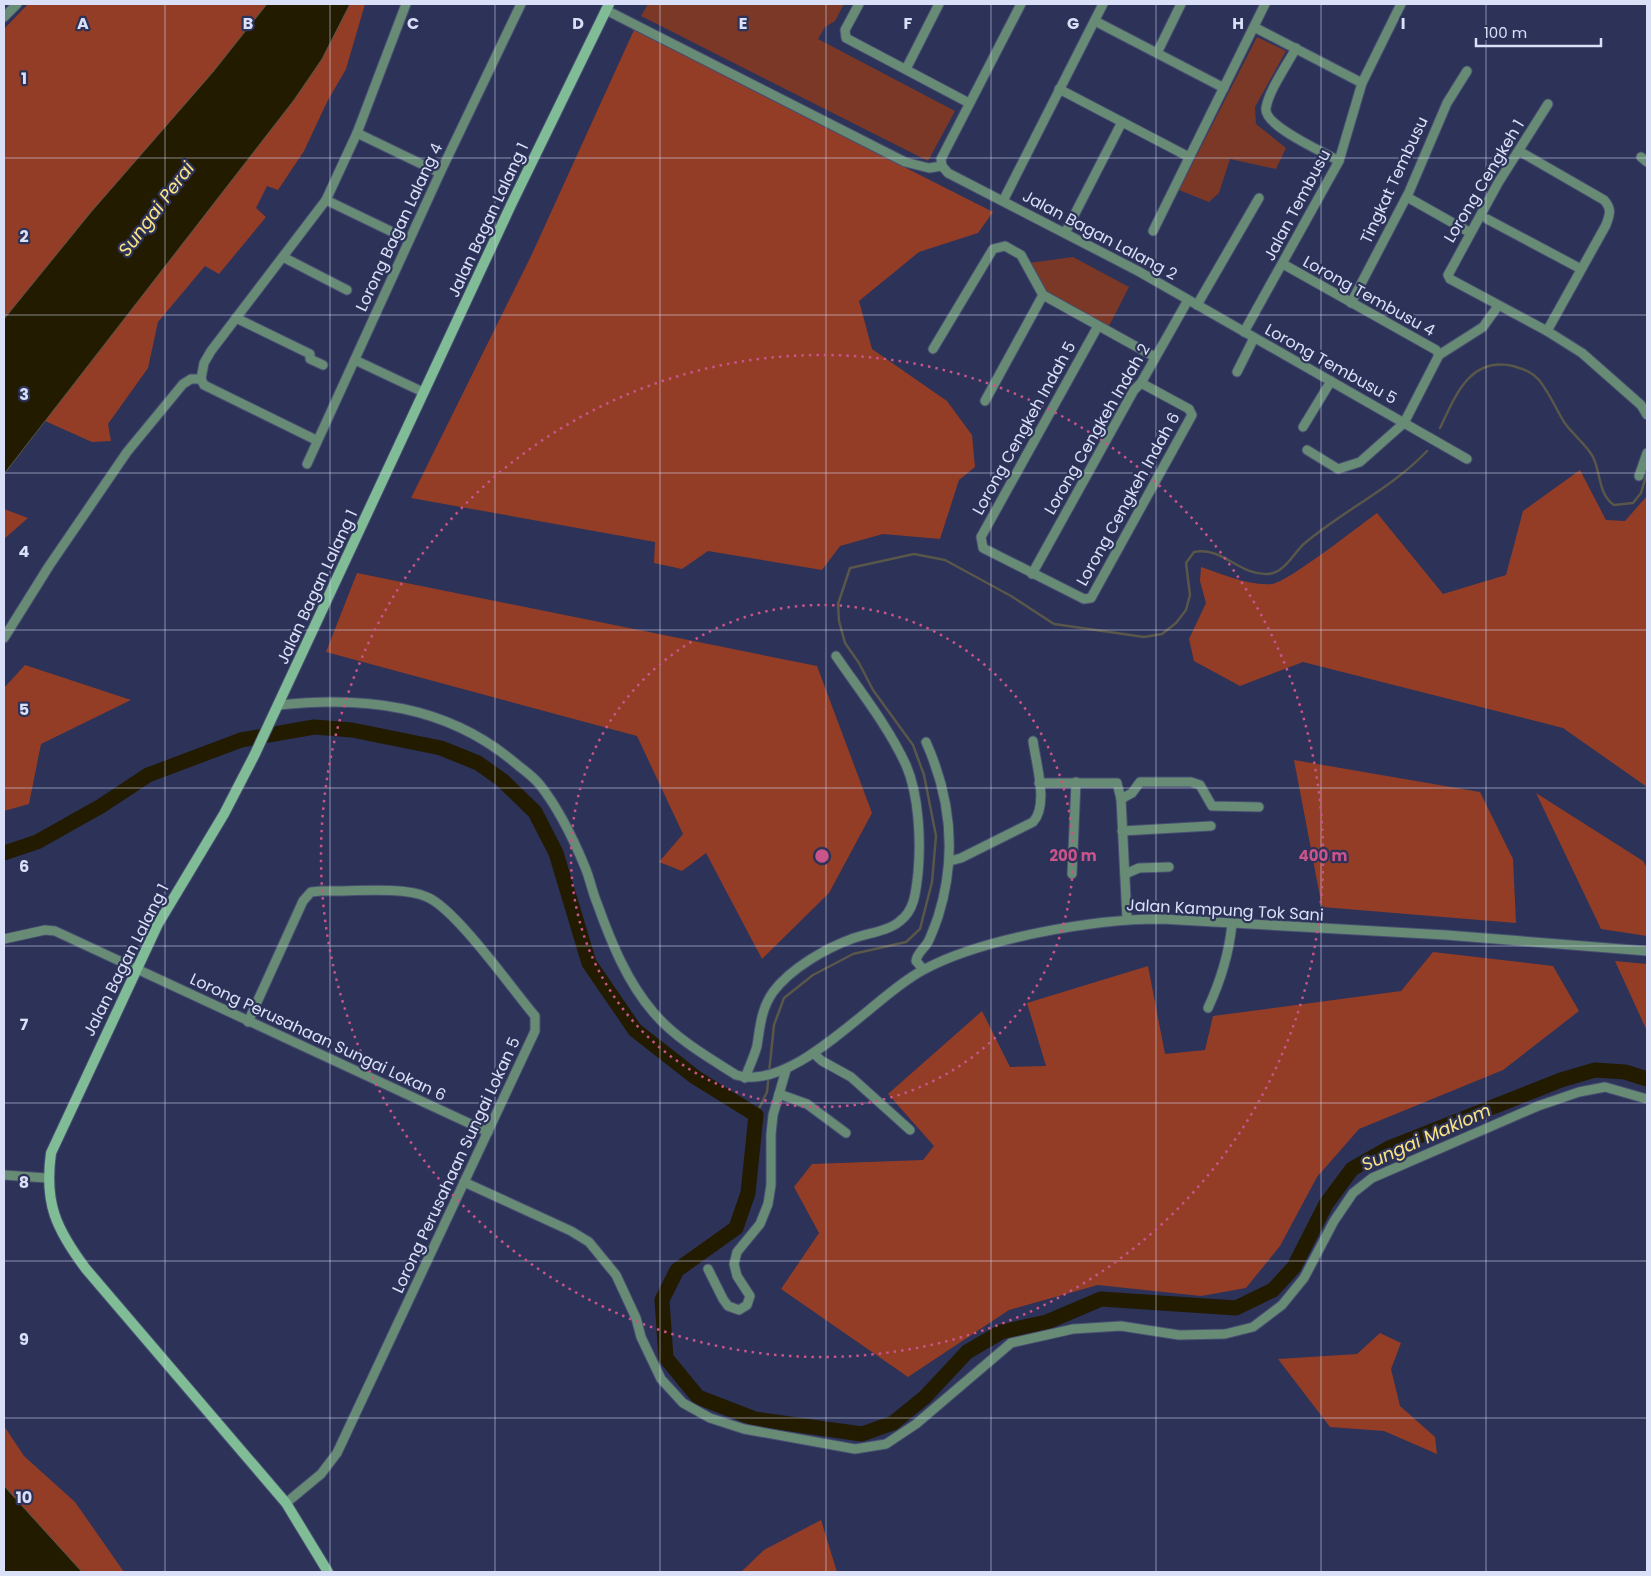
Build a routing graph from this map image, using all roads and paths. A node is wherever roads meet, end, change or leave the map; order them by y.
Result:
1 (17, 4) edge
2 (406, 4) edge
3 (521, 4) edge
4 (859, 4) edge
5 (939, 4) edge
6 (1021, 4) edge
7 (1104, 4) edge
8 (1181, 4) edge
9 (1266, 4) edge
10 (1401, 4) edge
11 (607, 7) edge
12 (4, 17) edge
13 (1095, 21) junction
14 (1254, 27) junction
15 (1296, 48) junction
16 (1157, 53) junction
17 (906, 69) junction
18 (1467, 71) dead end
19 (1362, 83) junction
20 (1224, 88) junction
21 (1059, 89) junction
22 (969, 102) junction
23 (1548, 104) dead end
24 (1122, 122) junction
25 (358, 133) junction
26 (1519, 151) junction
27 (1190, 157) junction
28 (1339, 161) junction
29 (942, 166) junction
30 (440, 173) junction
31 (1407, 197) junction
32 (1259, 198) dead end
33 (326, 200) junction
34 (1003, 201) junction
35 (1487, 219) dead end
36 (1153, 231) dead end
37 (1469, 232) junction
38 (1065, 233) junction
39 (409, 240) junction
40 (283, 257) junction
41 (1283, 264) junction
42 (1581, 268) junction
43 (347, 290) dead end
44 (1043, 295) junction
45 (1188, 300) junction
46 (1351, 303) junction
47 (1197, 305) junction
48 (1498, 306) junction
49 (236, 318) junction
50 (1098, 326) junction
51 (1547, 331) junction
52 (1244, 332) junction
53 (1254, 338) junction
54 (933, 349) dead end
55 (1439, 354) junction
56 (1155, 357) junction
57 (355, 360) junction
58 (323, 366) dead end
59 (1237, 372) dead end
60 (201, 379) junction
61 (1331, 381) junction
62 (1141, 383) junction
63 (423, 392) junction
64 (984, 401) dead end
65 (1647, 415) edge
66 (1404, 423) junction
67 (1303, 427) dead end
68 (316, 440) junction
69 (1307, 450) dead end
70 (1647, 453) edge
71 (1467, 459) dead end
72 (307, 464) dead end
73 (1639, 476) dead end
74 (1032, 574) junction
75 (4, 638) edge
76 (836, 656) dead end
77 (278, 708) junction
78 (1033, 741) dead end
79 (926, 742) dead end
80 (1076, 782) junction
81 (1039, 783) junction
82 (1121, 799) junction
83 (1259, 807) dead end
84 (1211, 826) dead end
85 (1122, 831) junction
86 (950, 861) junction
87 (1169, 867) dead end
88 (1072, 874) dead end
89 (1125, 874) junction
90 (1127, 919) junction
91 (1232, 924) junction
92 (4, 939) edge
93 (1647, 951) edge
94 (923, 969) junction
95 (136, 970) junction
96 (1208, 1008) dead end
97 (248, 1022) junction
98 (814, 1053) junction
99 (783, 1071) junction
100 (745, 1078) junction
101 (778, 1094) junction
102 (1647, 1099) edge
103 (910, 1130) dead end
104 (488, 1132) junction
105 (846, 1133) dead end
106 (4, 1175) edge
107 (47, 1178) junction
108 (464, 1182) junction
109 (708, 1269) dead end
110 (286, 1503) junction
111 (328, 1572) edge

1 - 12 street
2 - 25 street
3 - 30 street, Lorong Bagan Lalang 4
4 - 17 street
5 - 17 street
6 - 22 street
7 - 13 street
8 - 16 street
9 - 14 street
10 - 19 street, Jalan Tembusu
11 - 29 street
11 - 63 main road, Jalan Bagan Lalang 1
13 - 16 street
13 - 21 street
14 - 15 street
14 - 20 street
15 - 19 street
15 - 28 street
16 - 20 street
17 - 22 street
18 - 31 street, Tingkat Tembusu
19 - 28 street, Jalan Tembusu
20 - 27 street
21 - 24 street
21 - 34 street
22 - 29 street
23 - 26 street, Lorong Cengkeh 1
24 - 27 street
24 - 38 street
25 - 30 street
25 - 33 street
26 - 37 street, Lorong Cengkeh 1
26 - 42 street
27 - 36 street
28 - 41 street, Jalan Tembusu
29 - 34 street, Jalan Bagan Lalang 2
30 - 39 street, Lorong Bagan Lalang 4
31 - 37 street
31 - 46 street, Tingkat Tembusu
32 - 47 street
33 - 39 street
33 - 40 street
34 - 38 street, Jalan Bagan Lalang 2
35 - 42 street
37 - 48 street, Lorong Cengkeh 1
38 - 45 street, Jalan Bagan Lalang 2
39 - 57 street, Lorong Bagan Lalang 4
40 - 43 street
40 - 49 street
41 - 46 street, Lorong Tembusu 4
41 - 52 street, Jalan Tembusu
42 - 51 street
44 - 50 street
44 - 54 street
44 - 64 street
45 - 47 street, Jalan Bagan Lalang 2
45 - 56 street, Lorong Cengkeh Indah 2
46 - 55 street, Lorong Tembusu 4
47 - 52 street, Jalan Bagan Lalang 2
48 - 51 street
48 - 55 street
49 - 58 street
49 - 60 street
50 - 56 street
50 - 74 street, Lorong Cengkeh Indah 5
51 - 65 street
52 - 53 street, Lorong Tembusu 5
53 - 59 street
53 - 61 street, Lorong Tembusu 5
55 - 66 street
56 - 62 street, Lorong Cengkeh Indah 2
57 - 63 street
57 - 68 street, Lorong Bagan Lalang 4
60 - 68 street
60 - 75 street
61 - 66 street, Lorong Tembusu 5
61 - 67 street
62 - 74 street, Lorong Cengkeh Indah 2
62 - 74 street, Lorong Cengkeh Indah 6
63 - 77 main road, Jalan Bagan Lalang 1
66 - 69 street
66 - 71 street, Lorong Tembusu 5
68 - 72 street, Lorong Bagan Lalang 4
70 - 73 street
76 - 100 street
77 - 95 main road, Jalan Bagan Lalang 1
77 - 100 street, Jalan Kampung Tok Sani
78 - 81 street
79 - 86 street
80 - 81 street
80 - 82 street
80 - 88 street
81 - 86 street
82 - 83 street
82 - 85 street
84 - 85 street
85 - 89 street
86 - 94 street
87 - 89 street
89 - 90 street
90 - 91 street, Jalan Kampung Tok Sani
90 - 94 street, Jalan Kampung Tok Sani
91 - 93 street, Jalan Kampung Tok Sani
91 - 96 street
92 - 95 street, Lorong Perusahaan Sungai Lokan 6
94 - 98 street, Jalan Kampung Tok Sani
95 - 97 street, Lorong Perusahaan Sungai Lokan 6
95 - 107 main road, Jalan Bagan Lalang 1
97 - 104 street, Lorong Perusahaan Sungai Lokan 6
97 - 104 street, Lorong Perusahaan Sungai Lokan 5
98 - 99 street, Jalan Kampung Tok Sani
98 - 103 street
99 - 100 street, Jalan Kampung Tok Sani
99 - 101 street
101 - 105 street
101 - 109 street
102 - 108 street
104 - 108 street, Lorong Perusahaan Sungai Lokan 5
106 - 107 street
107 - 110 main road, Jalan Bagan Lalang 1
108 - 110 street, Lorong Perusahaan Sungai Lokan 5
110 - 111 main road, Jalan Bagan Lalang 1

